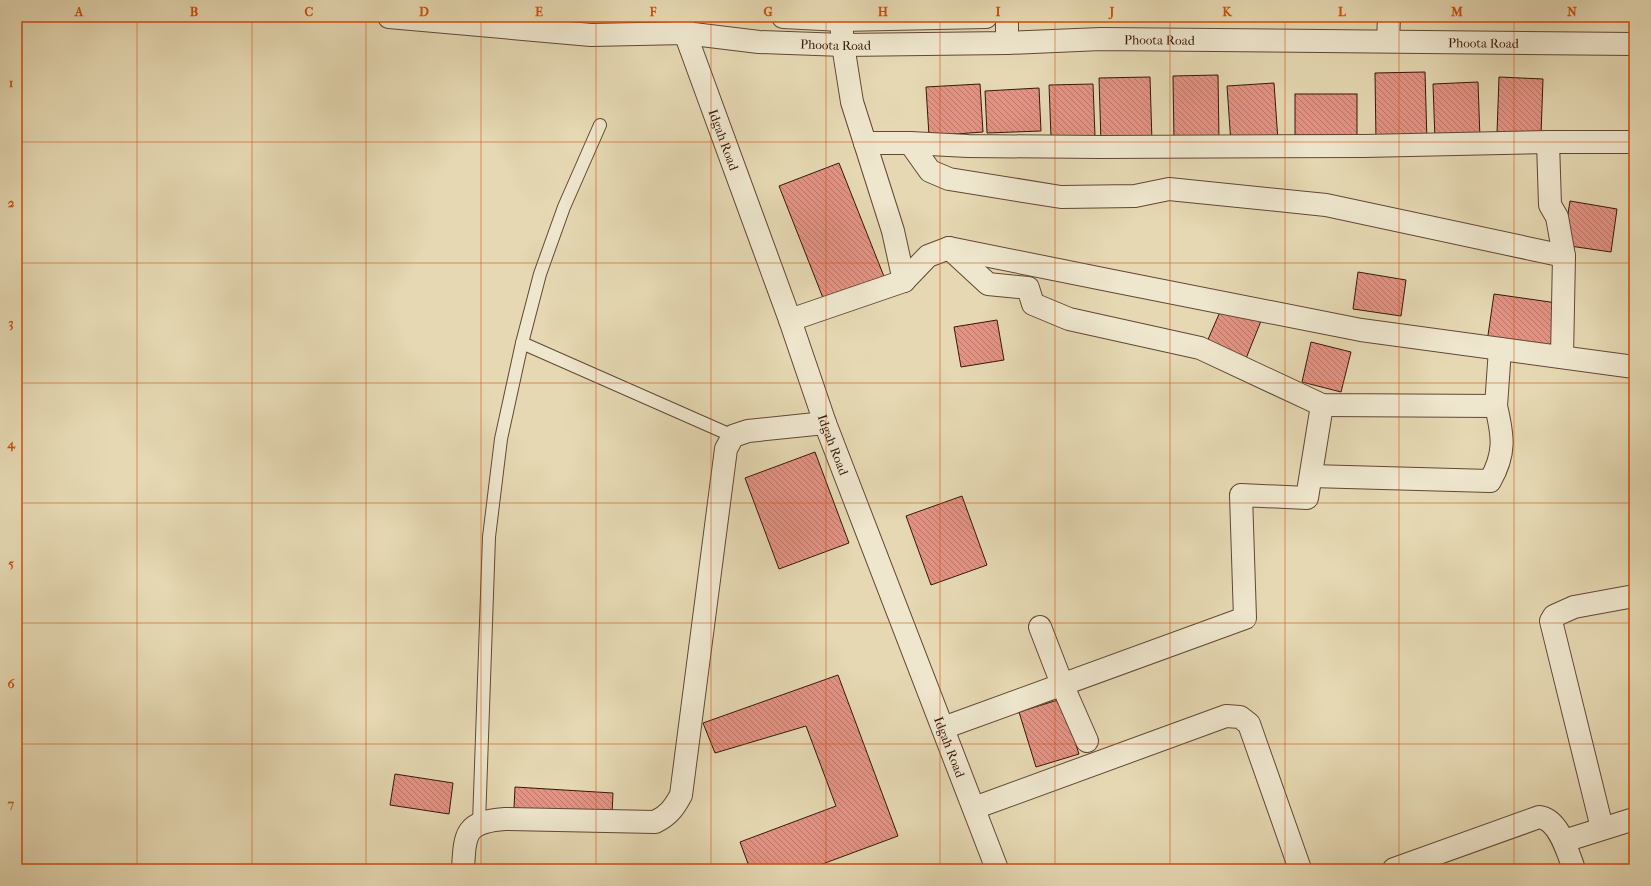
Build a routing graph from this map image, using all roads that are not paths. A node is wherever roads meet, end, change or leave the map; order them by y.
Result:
1 (389, 17) edge
2 (783, 17) edge
3 (986, 17) edge
4 (1007, 17) edge
5 (1389, 17) edge
6 (841, 20) junction
7 (683, 25) edge
8 (1388, 41) junction
9 (1007, 43) junction
10 (1634, 44) edge
11 (843, 45) junction
12 (600, 125) dead end
13 (1548, 142) junction
14 (1634, 142) edge
15 (865, 143) junction
16 (910, 143) junction
17 (949, 248) junction
18 (1564, 256) junction
19 (904, 281) junction
20 (790, 320) junction
21 (522, 343) junction
22 (1500, 349) junction
23 (1562, 357) junction
24 (1634, 367) edge
25 (1322, 405) junction
26 (1496, 406) junction
27 (825, 423) junction
28 (733, 436) junction
29 (1311, 476) junction
30 (1634, 596) edge
31 (1040, 627) dead end
32 (1062, 684) junction
33 (943, 728) junction
34 (1087, 741) dead end
35 (974, 808) junction
36 (1634, 819) edge
37 (479, 823) junction
38 (1602, 828) junction
39 (1564, 841) junction
40 (463, 869) edge
41 (997, 869) edge
42 (1300, 869) edge
43 (1394, 869) edge
44 (1574, 869) edge

1 - 7 street, Phoota Road
2 - 6 street, Phoota Road
3 - 6 street, Phoota Road
4 - 9 street
5 - 8 street
6 - 11 street
7 - 11 street, Phoota Road
7 - 20 street, Idgah Road
8 - 9 street, Phoota Road
8 - 10 street, Phoota Road
9 - 11 street, Phoota Road
11 - 15 street
12 - 21 lane
13 - 14 street
13 - 16 street
13 - 18 street
15 - 16 street
15 - 19 street
16 - 18 street
17 - 19 street
17 - 22 street
17 - 25 street
18 - 23 street
19 - 20 street
20 - 27 street, Idgah Road
21 - 28 lane
21 - 37 lane
22 - 23 street
22 - 26 street
23 - 24 street
25 - 26 street
25 - 29 street
26 - 29 street
27 - 28 street
27 - 33 street, Idgah Road
28 - 37 street
29 - 32 street
30 - 38 street
31 - 32 street
32 - 33 street
32 - 34 street
33 - 35 street, Idgah Road
35 - 41 street, Idgah Road
35 - 42 street
36 - 38 street
37 - 40 street
38 - 39 street
39 - 43 street
39 - 44 street

